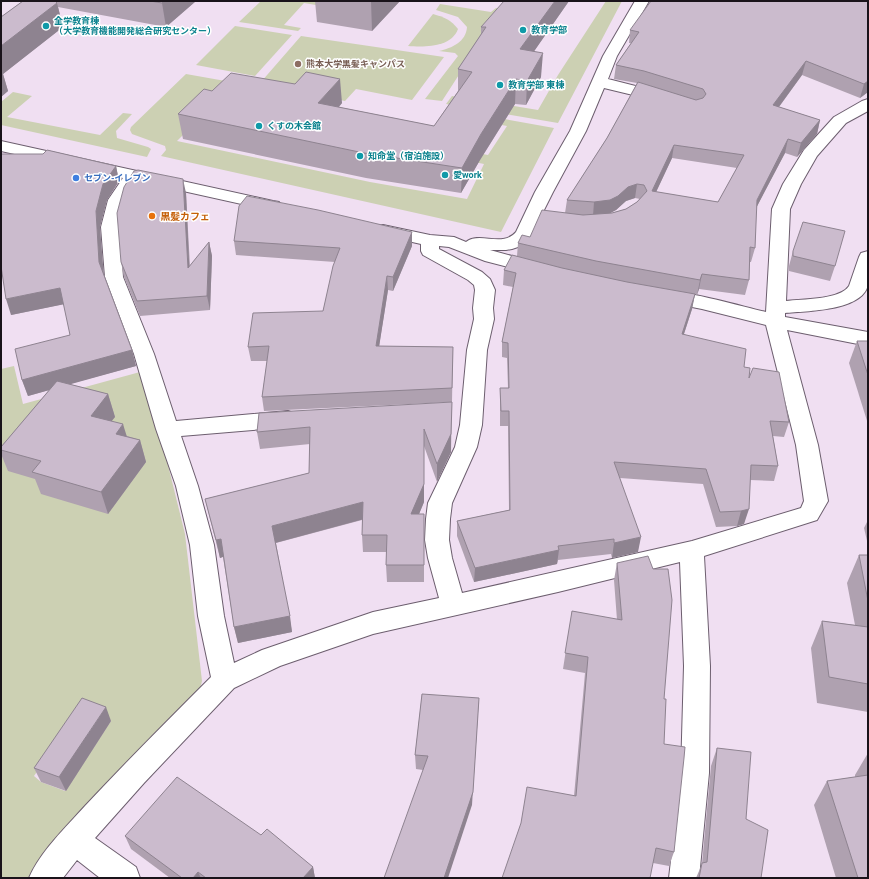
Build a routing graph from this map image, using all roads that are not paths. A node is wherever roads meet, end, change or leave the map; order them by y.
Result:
1 (642, 1) edge
2 (599, 82) junction
3 (675, 101) edge
4 (868, 104) edge
5 (1, 146) edge
6 (133, 176) junction
7 (289, 210) edge
8 (367, 227) edge
9 (430, 240) junction
10 (460, 246) junction
11 (868, 257) edge
12 (554, 273) edge
13 (648, 293) edge
14 (775, 315) junction
15 (868, 339) edge
16 (471, 410) junction
17 (450, 411) edge
18 (307, 418) edge
19 (167, 429) junction
20 (692, 550) junction
21 (453, 605) junction
22 (225, 680) junction
23 (74, 840) junction
24 (44, 878) edge
25 (125, 878) edge
26 (684, 878) edge

1 - 2 street
2 - 3 street
2 - 10 street
4 - 14 street
5 - 6 street
6 - 7 street
6 - 19 street
8 - 9 street
9 - 10 street
9 - 16 street
10 - 12 street
11 - 14 street
13 - 14 street
14 - 15 street
14 - 20 street
16 - 17 street
16 - 21 street
18 - 19 street
19 - 22 street
20 - 21 street
20 - 26 street
21 - 22 street
22 - 23 street
23 - 24 street
23 - 25 street

